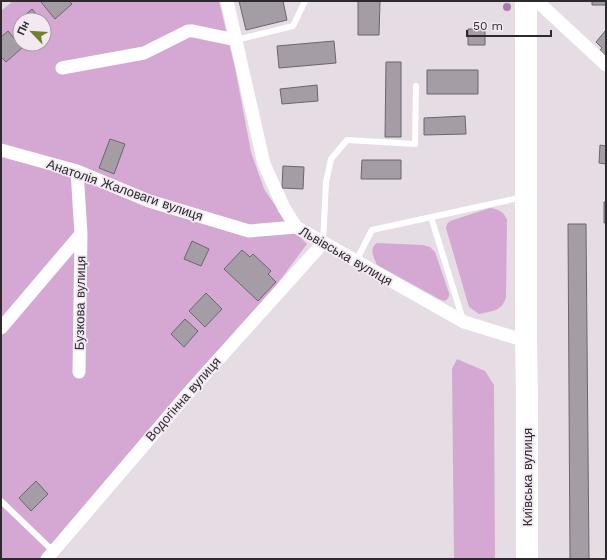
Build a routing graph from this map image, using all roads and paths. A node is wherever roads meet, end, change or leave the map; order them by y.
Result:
1 (227, 1) edge
2 (305, 1) edge
3 (526, 1) edge
4 (537, 1) edge
5 (236, 40) junction
6 (606, 65) edge
7 (62, 68) dead end
8 (416, 86) dead end
9 (1, 150) edge
10 (77, 171) junction
11 (527, 196) junction
12 (431, 217) junction
13 (296, 227) junction
14 (81, 234) junction
15 (323, 243) junction
16 (356, 261) junction
17 (464, 322) junction
18 (1, 328) edge
19 (526, 341) junction
20 (79, 372) dead end
21 (1, 501) edge
22 (50, 555) edge
23 (527, 559) edge

1 - 5 street, Львівська вулиця
2 - 5 lane
3 - 11 highway
4 - 6 street
5 - 7 street
5 - 13 street, Львівська вулиця
8 - 15 lane
9 - 10 street, Анатолія Жаловаги вулиця
10 - 13 street, Анатолія Жаловаги вулиця
10 - 14 street, Бузкова вулиця
11 - 12 lane
11 - 19 highway
12 - 16 lane
12 - 17 lane
13 - 15 street, Львівська вулиця
14 - 18 street
14 - 20 street, Бузкова вулиця
15 - 16 street, Львівська вулиця
15 - 22 street, Водогінна вулиця
16 - 17 street, Львівська вулиця
17 - 19 street, Львівська вулиця
19 - 23 highway, Київська вулиця
21 - 22 lane

